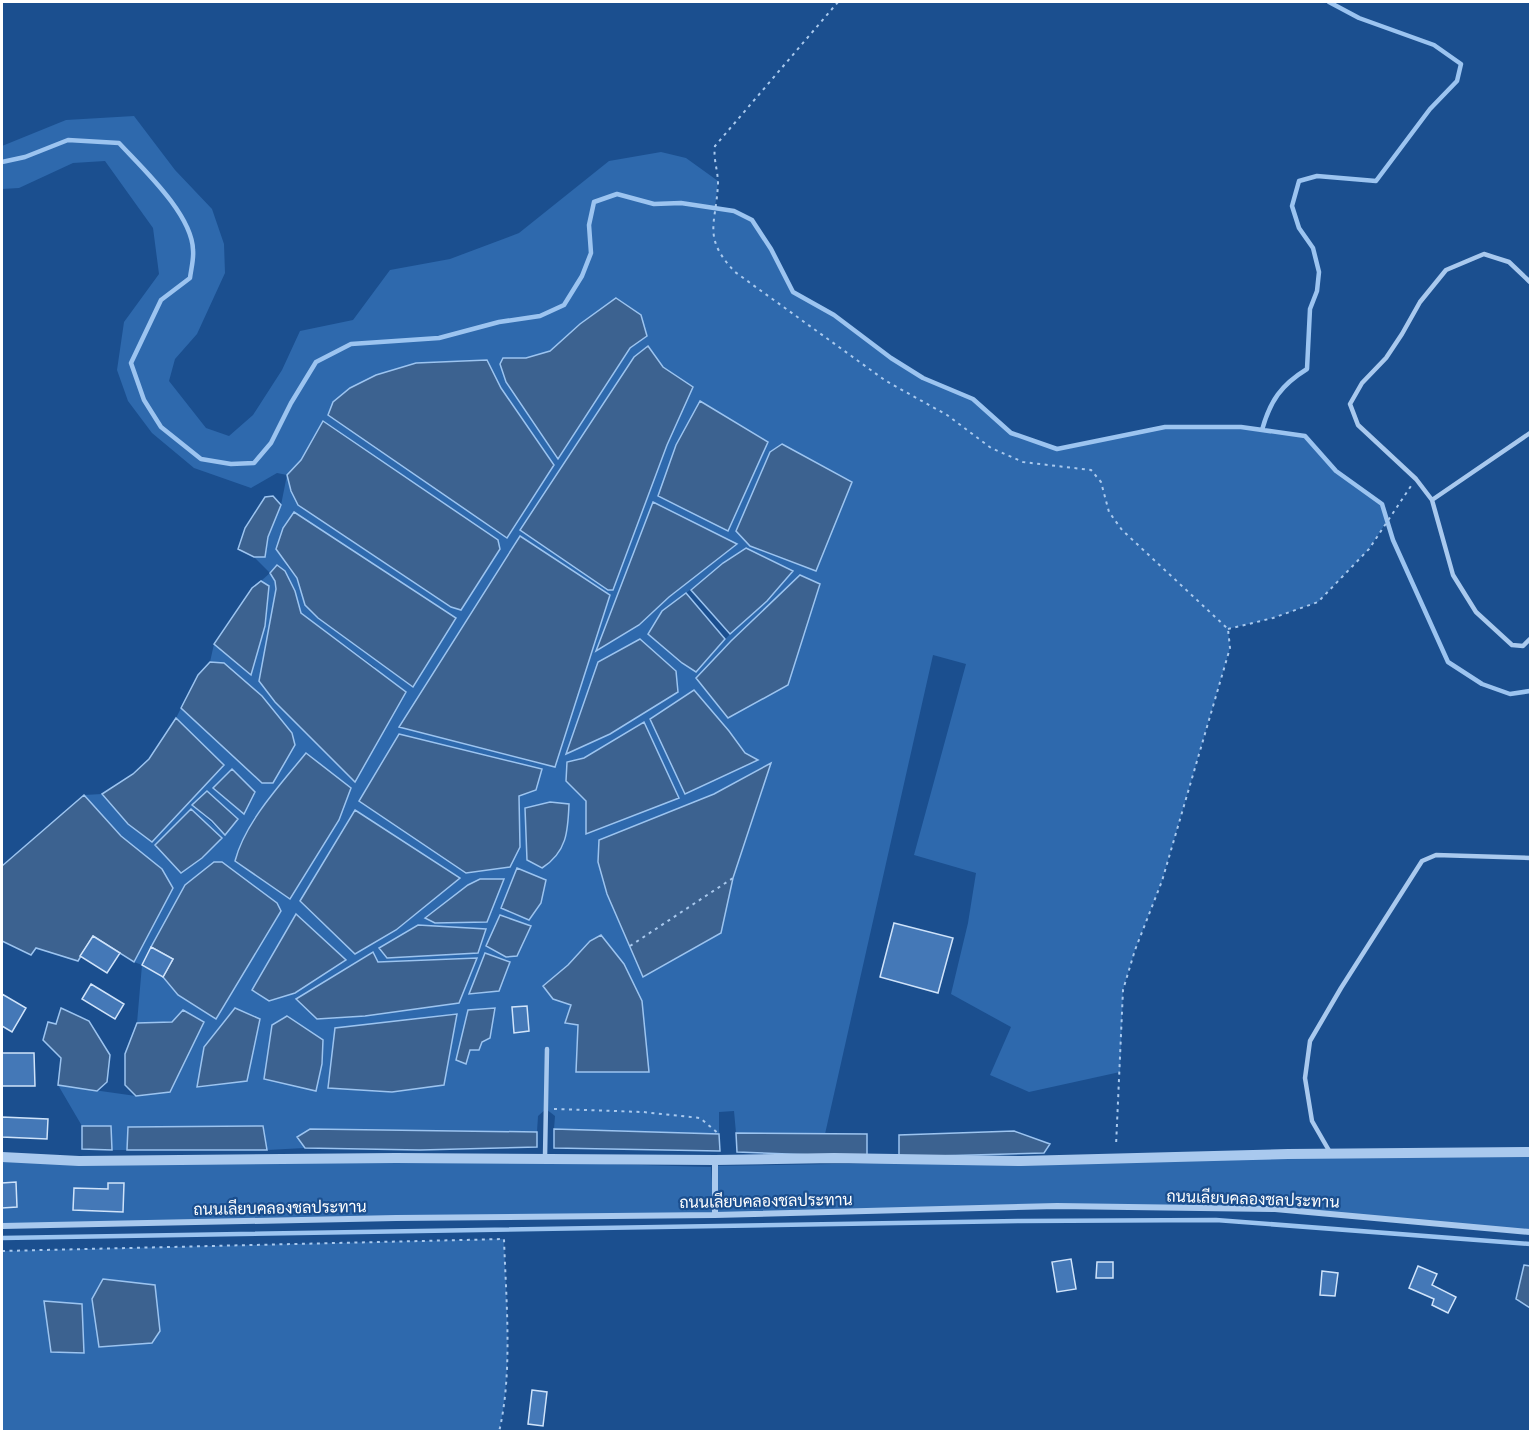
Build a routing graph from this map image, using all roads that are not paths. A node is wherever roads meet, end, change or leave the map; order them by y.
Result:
1 (1530, 282) edge
2 (1530, 433) edge
3 (1432, 500) junction
4 (1530, 639) edge
5 (1530, 858) edge
6 (547, 1049) dead end
7 (1530, 1152) edge
8 (1331, 1154) junction
9 (2, 1157) edge
10 (545, 1160) junction
11 (715, 1160) junction
12 (715, 1215) junction
13 (2, 1226) edge
14 (1530, 1233) edge

1 - 3 lane
2 - 3 lane
3 - 4 lane
5 - 8 lane
6 - 10 lane
7 - 8 street
8 - 11 street
9 - 10 street
10 - 11 street
11 - 12 street
12 - 13 street, ถนนเลียบคลองชลประทาน
12 - 14 street, ถนนเลียบคลองชลประทาน

